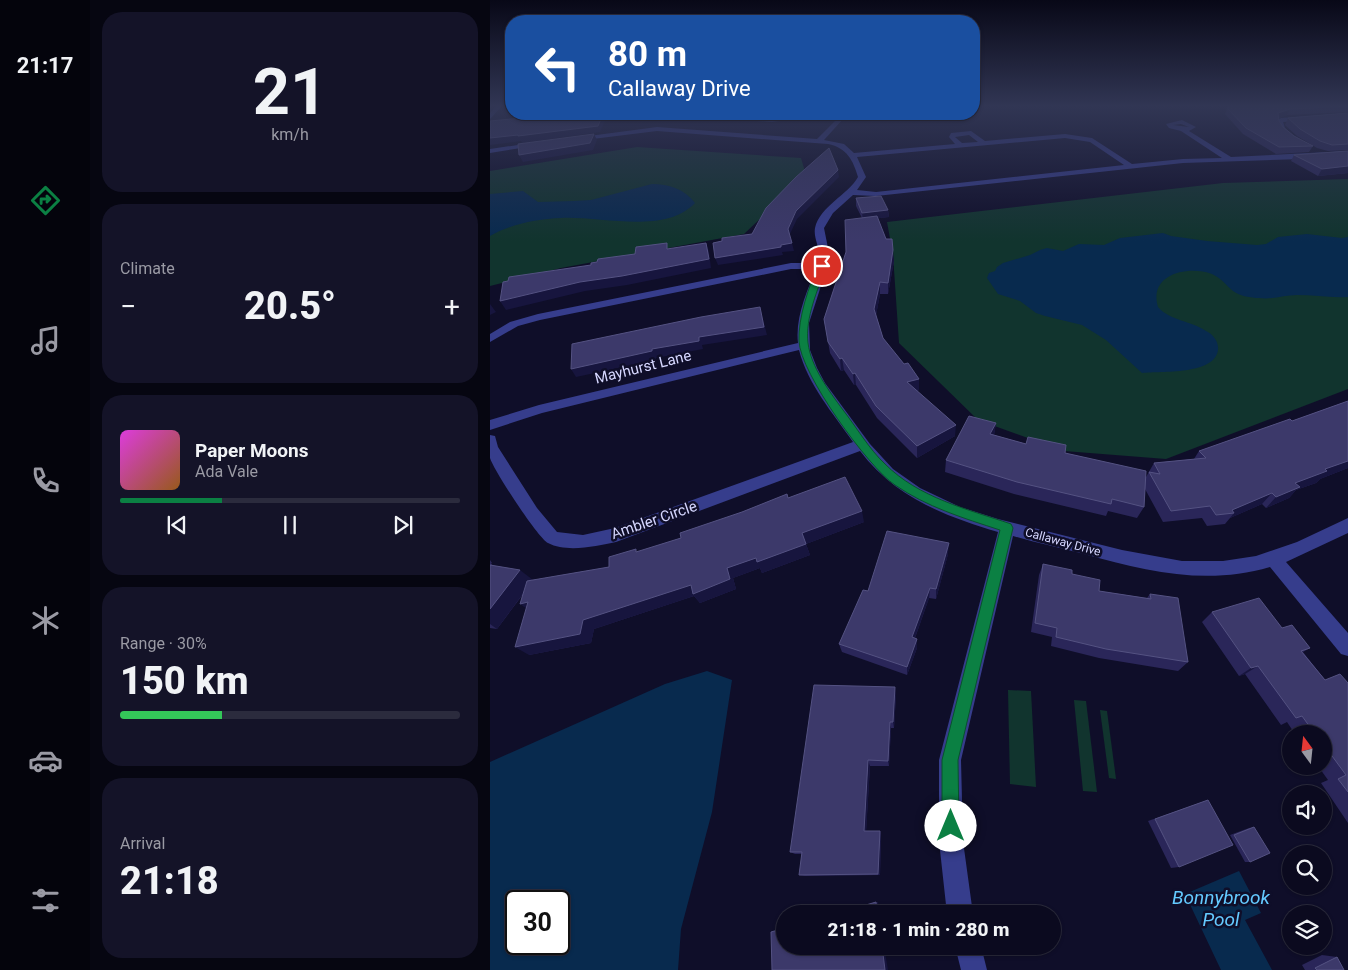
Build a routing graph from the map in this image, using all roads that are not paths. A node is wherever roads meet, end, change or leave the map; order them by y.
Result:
1 (848, 150) edge
2 (903, 150) edge
3 (1107, 150) edge
4 (1214, 150) edge
5 (1315, 150) edge
6 (1348, 153) edge
7 (852, 155) junction
8 (1326, 155) junction
9 (1229, 160) junction
10 (1131, 167) junction
11 (850, 192) junction
12 (822, 266) junction
13 (490, 339) edge
14 (804, 346) junction
15 (490, 424) edge
16 (490, 440) edge
17 (863, 444) junction
18 (1348, 525) edge
19 (1007, 528) junction
20 (1273, 558) junction
21 (1348, 648) edge
22 (959, 905) edge
23 (970, 955) edge
24 (974, 970) edge

1 - 7 street
2 - 7 street
3 - 10 street
4 - 9 street
5 - 8 street
6 - 8 street
7 - 11 street, Callaway Drive
8 - 9 street
9 - 10 street
10 - 11 street
11 - 12 street, Callaway Drive
12 - 13 street
12 - 14 street, Callaway Drive
14 - 15 street, Mayhurst Lane
14 - 17 street, Callaway Drive
16 - 17 street, Ambler Circle
17 - 19 street, Callaway Drive
18 - 20 street, Callaway Drive
19 - 20 street, Callaway Drive
19 - 22 street
20 - 21 street
23 - 24 street

